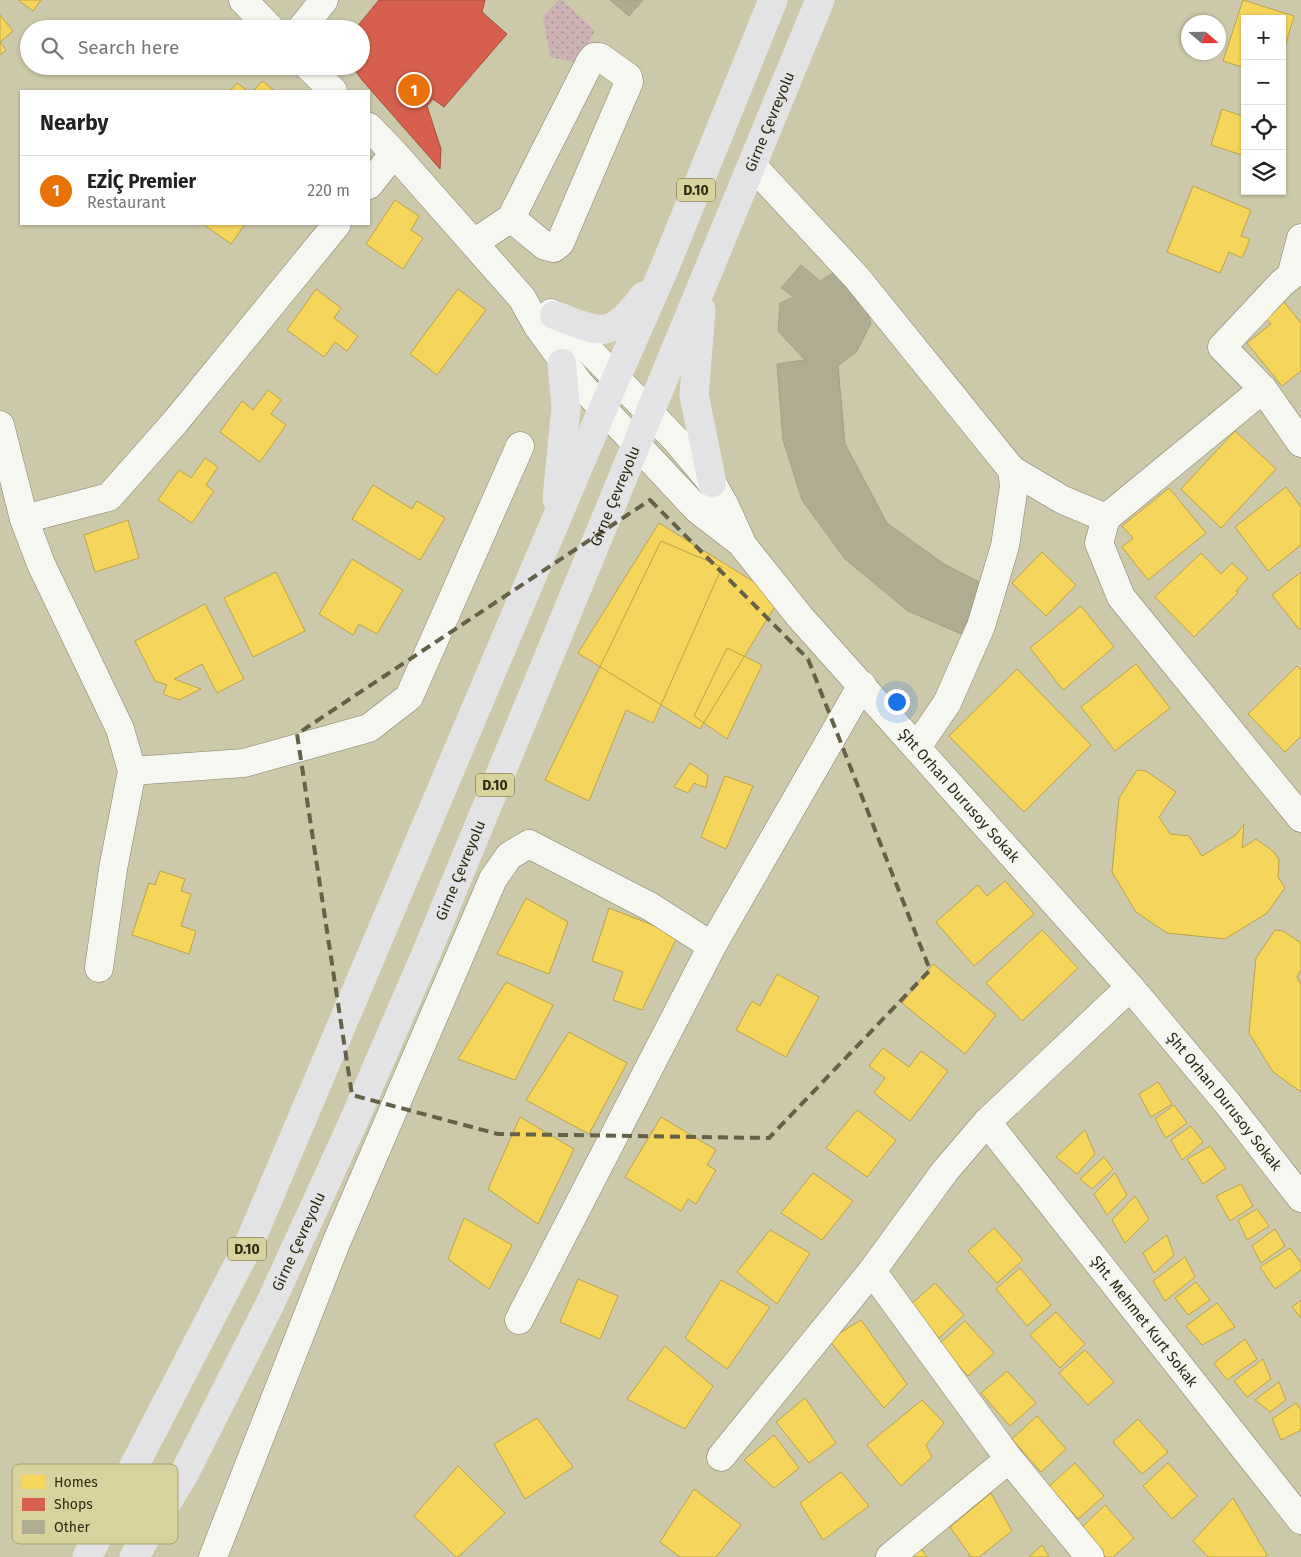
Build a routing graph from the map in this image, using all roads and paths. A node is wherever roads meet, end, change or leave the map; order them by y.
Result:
1 (243, 0) edge
2 (324, 0) edge
3 (774, 0) edge
4 (820, 0) edge
5 (262, 20) edge
6 (308, 20) edge
7 (317, 75) edge
8 (332, 90) edge
9 (370, 128) edge
10 (394, 153) junction
11 (752, 166) junction
12 (370, 184) edge
13 (511, 218) junction
14 (336, 225) edge
15 (1301, 238) edge
16 (474, 242) junction
17 (664, 269) junction
18 (703, 284) junction
19 (1291, 287) edge
20 (522, 298) junction
21 (554, 315) junction
22 (562, 363) junction
23 (616, 378) junction
24 (1263, 389) junction
25 (602, 410) junction
26 (650, 412) junction
27 (0, 424) edge
28 (1301, 443) edge
29 (636, 445) junction
30 (520, 446) dead end
31 (1012, 470) junction
32 (712, 484) junction
33 (1106, 518) junction
34 (24, 519) junction
35 (554, 528) junction
36 (741, 543) junction
37 (862, 685) junction
38 (917, 747) junction
39 (132, 772) junction
40 (1301, 818) edge
41 (712, 946) junction
42 (99, 968) dead end
43 (1130, 987) junction
44 (987, 1122) junction
45 (1301, 1198) edge
46 (872, 1271) junction
47 (519, 1320) dead end
48 (721, 1457) dead end
49 (1009, 1459) junction
50 (135, 1464) edge
51 (178, 1484) edge
52 (1301, 1520) edge
53 (94, 1544) edge
54 (142, 1544) edge
55 (87, 1557) edge
56 (134, 1557) edge
57 (213, 1557) edge
58 (890, 1557) edge
59 (1090, 1557) edge

1 - 5 street
2 - 6 street
3 - 17 highway, D.10
4 - 11 highway, Girne Çevreyolu / D.10
7 - 8 street
9 - 10 street
10 - 12 street
10 - 16 street
11 - 18 highway, Girne Çevreyolu / D.10
11 - 31 street
13 - 13 street
13 - 16 street
14 - 34 street
15 - 19 street
16 - 20 street
17 - 21 highway
17 - 23 highway, D.10
18 - 26 highway, Girne Çevreyolu / D.10
18 - 32 highway
19 - 24 street
20 - 21 street
20 - 22 street, Şht Orhan Durusoy Sokak
21 - 23 street
22 - 25 street, Şht Orhan Durusoy Sokak
22 - 35 highway
23 - 25 highway, D.10
23 - 26 street
24 - 28 street
24 - 33 street
25 - 29 street, Şht Orhan Durusoy Sokak
25 - 35 highway, D.10
26 - 29 highway, Girne Çevreyolu / D.10
26 - 32 street
27 - 34 street
29 - 36 street, Şht Orhan Durusoy Sokak
29 - 51 highway, Girne Çevreyolu / D.10
30 - 39 street
31 - 33 street
31 - 38 street
32 - 36 street
33 - 40 street
34 - 39 street
35 - 50 highway, D.10
36 - 37 street, Şht Orhan Durusoy Sokak
37 - 38 street, Şht Orhan Durusoy Sokak
37 - 41 street
38 - 43 street, Şht Orhan Durusoy Sokak
39 - 42 street
41 - 47 street
41 - 57 street
43 - 44 street
43 - 45 street, Şht Orhan Durusoy Sokak
44 - 46 street
44 - 52 street, Şht. Mehmet Kurt Sokak
46 - 48 street
46 - 49 street
49 - 58 street
49 - 59 street
53 - 55 highway, D.10
54 - 56 highway, Girne Çevreyolu / D.10

